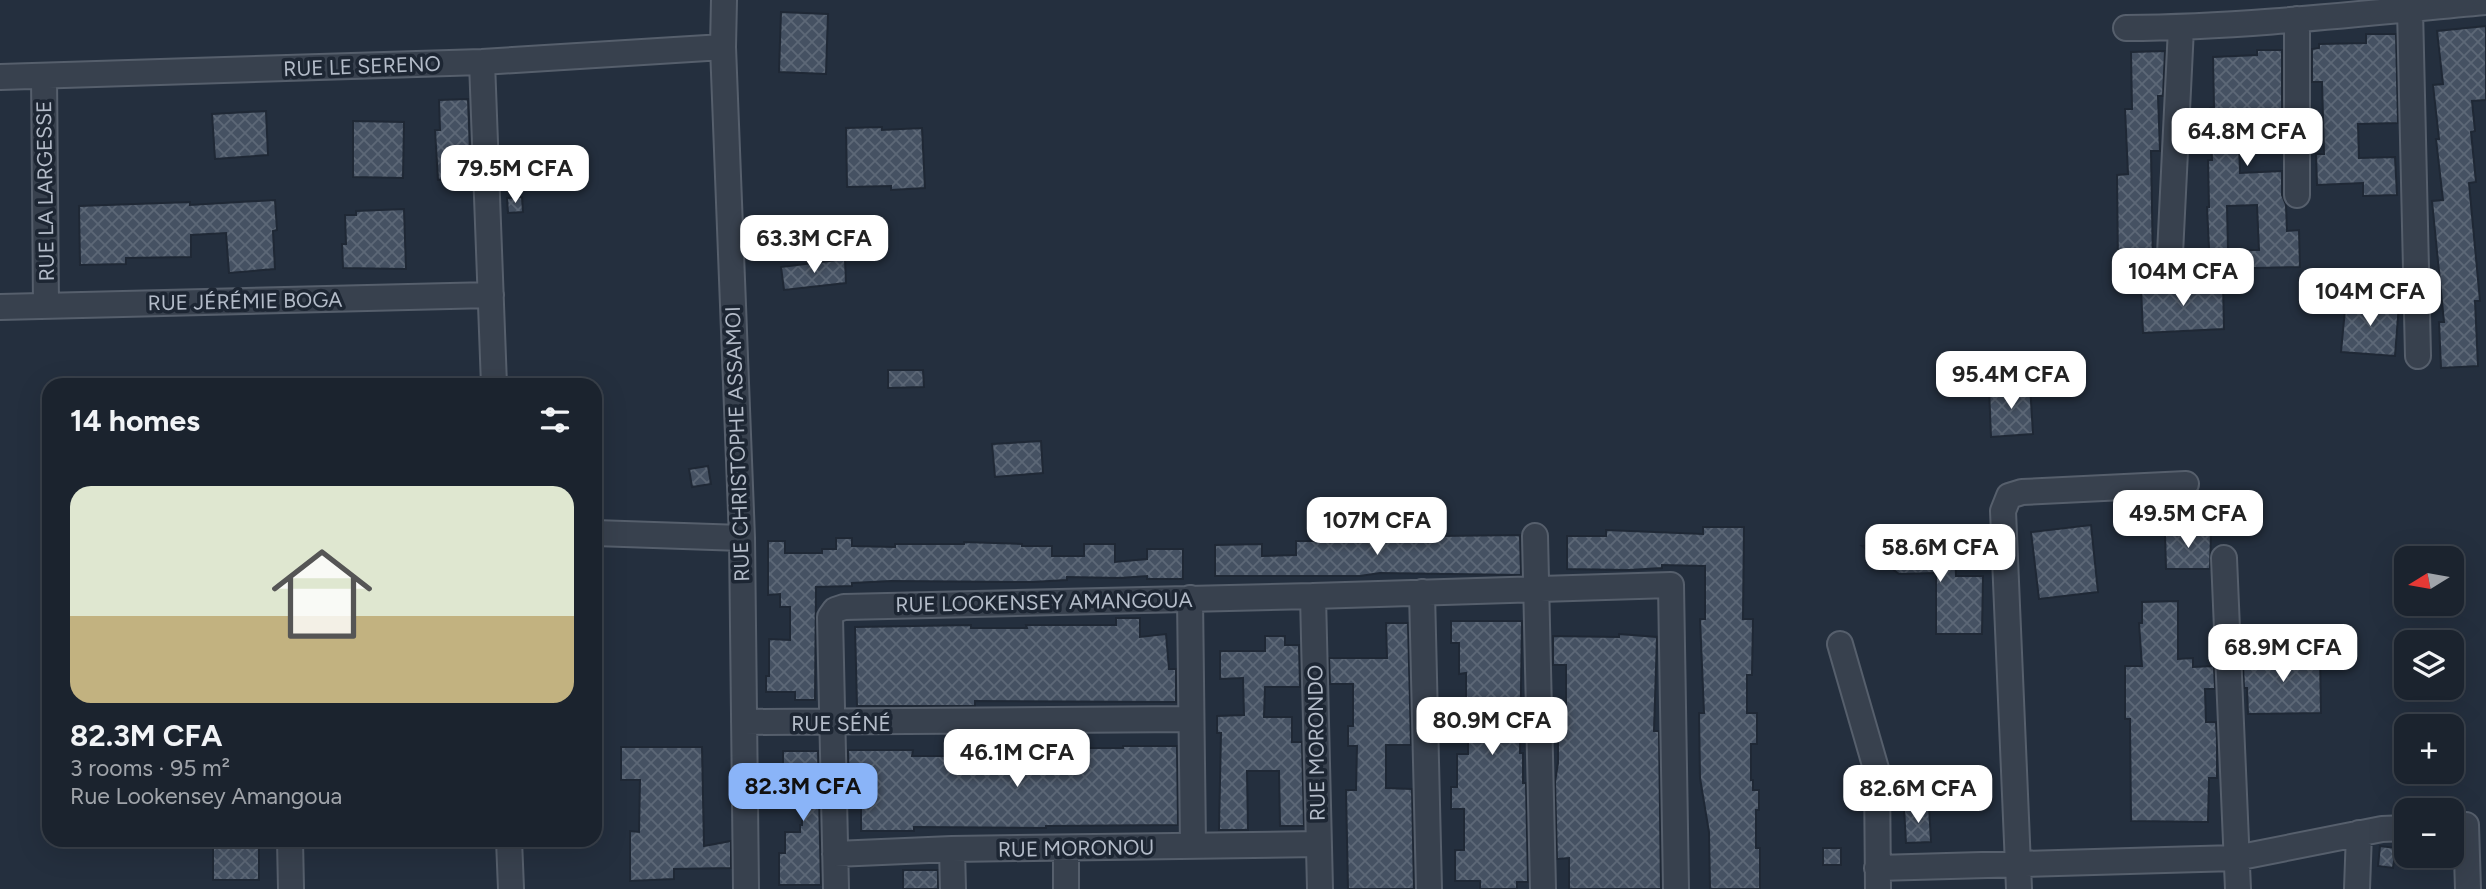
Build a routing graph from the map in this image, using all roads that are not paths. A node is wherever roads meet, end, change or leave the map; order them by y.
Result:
1 (724, 0) edge
2 (2486, 2) edge
3 (2410, 9) junction
4 (2297, 19) junction
5 (2126, 28) dead end
6 (2181, 28) junction
7 (723, 47) junction
8 (482, 62) junction
9 (44, 76) junction
10 (0, 77) edge
11 (2297, 195) dead end
12 (2171, 254) dead end
13 (491, 295) junction
14 (46, 306) junction
15 (0, 307) edge
16 (2418, 356) dead end
17 (494, 378) edge
18 (2186, 484) dead end
19 (602, 533) edge
20 (1535, 536) dead end
21 (742, 538) junction
22 (2224, 558) dead end
23 (1534, 589) junction
24 (1422, 592) junction
25 (1313, 596) junction
26 (1190, 598) junction
27 (1840, 643) dead end
28 (1191, 719) junction
29 (744, 722) junction
30 (832, 723) junction
31 (2468, 824) edge
32 (2394, 829) edge
33 (2359, 833) junction
34 (1318, 844) junction
35 (1193, 846) junction
36 (290, 847) edge
37 (509, 847) edge
38 (1066, 848) junction
39 (952, 849) junction
40 (835, 854) junction
41 (2236, 858) junction
42 (2018, 877) edge
43 (1877, 879) edge
44 (291, 889) edge
45 (511, 889) edge
46 (746, 889) edge
47 (836, 889) edge
48 (953, 889) edge
49 (1066, 889) edge
50 (1320, 889) edge
51 (1429, 889) edge
52 (1543, 889) edge
53 (1676, 889) edge
54 (2238, 889) edge
55 (2357, 889) edge
56 (2468, 889) edge

1 - 7 street, RUE CHRISTOPHE ASSAMOI
2 - 3 street
3 - 4 street
3 - 16 street
4 - 6 street
4 - 11 street
5 - 6 street
6 - 12 street
7 - 8 street, RUE LE SERENO
7 - 21 street, RUE CHRISTOPHE ASSAMOI
8 - 9 street, RUE LE SERENO
8 - 13 street
9 - 10 street, RUE LE SERENO
9 - 14 street, RUE LA LARGESSE
13 - 14 street, RUE JÉRÉMIE BOGA
13 - 17 street
14 - 15 street, RUE JÉRÉMIE BOGA
18 - 42 street
19 - 21 street
20 - 23 street
21 - 29 street, RUE CHRISTOPHE ASSAMOI
22 - 41 street
23 - 24 street, RUE LOOKENSEY AMANGOUA
23 - 52 street
23 - 53 street, RUE LOOKENSEY AMANGOUA
24 - 25 street, RUE LOOKENSEY AMANGOUA
24 - 51 street
25 - 26 street, RUE LOOKENSEY AMANGOUA
25 - 34 street, RUE MORONDO
26 - 28 street
26 - 30 street, RUE LOOKENSEY AMANGOUA
27 - 43 street
28 - 30 street, RUE SÉNÉ
28 - 35 street
29 - 30 street, RUE SÉNÉ
29 - 46 street, RUE CHRISTOPHE ASSAMOI
30 - 40 street, RUE LOOKENSEY AMANGOUA
31 - 56 street
32 - 33 street
33 - 41 street
33 - 55 street
34 - 35 street, RUE MORONOU
34 - 50 street, RUE MORONDO
35 - 38 street, RUE MORONOU
36 - 44 street
37 - 45 street
38 - 39 street, RUE MORONOU
38 - 49 street
39 - 40 street, RUE MORONOU
39 - 48 street
40 - 47 street, RUE LOOKENSEY AMANGOUA
41 - 42 street
41 - 54 street
42 - 43 street

